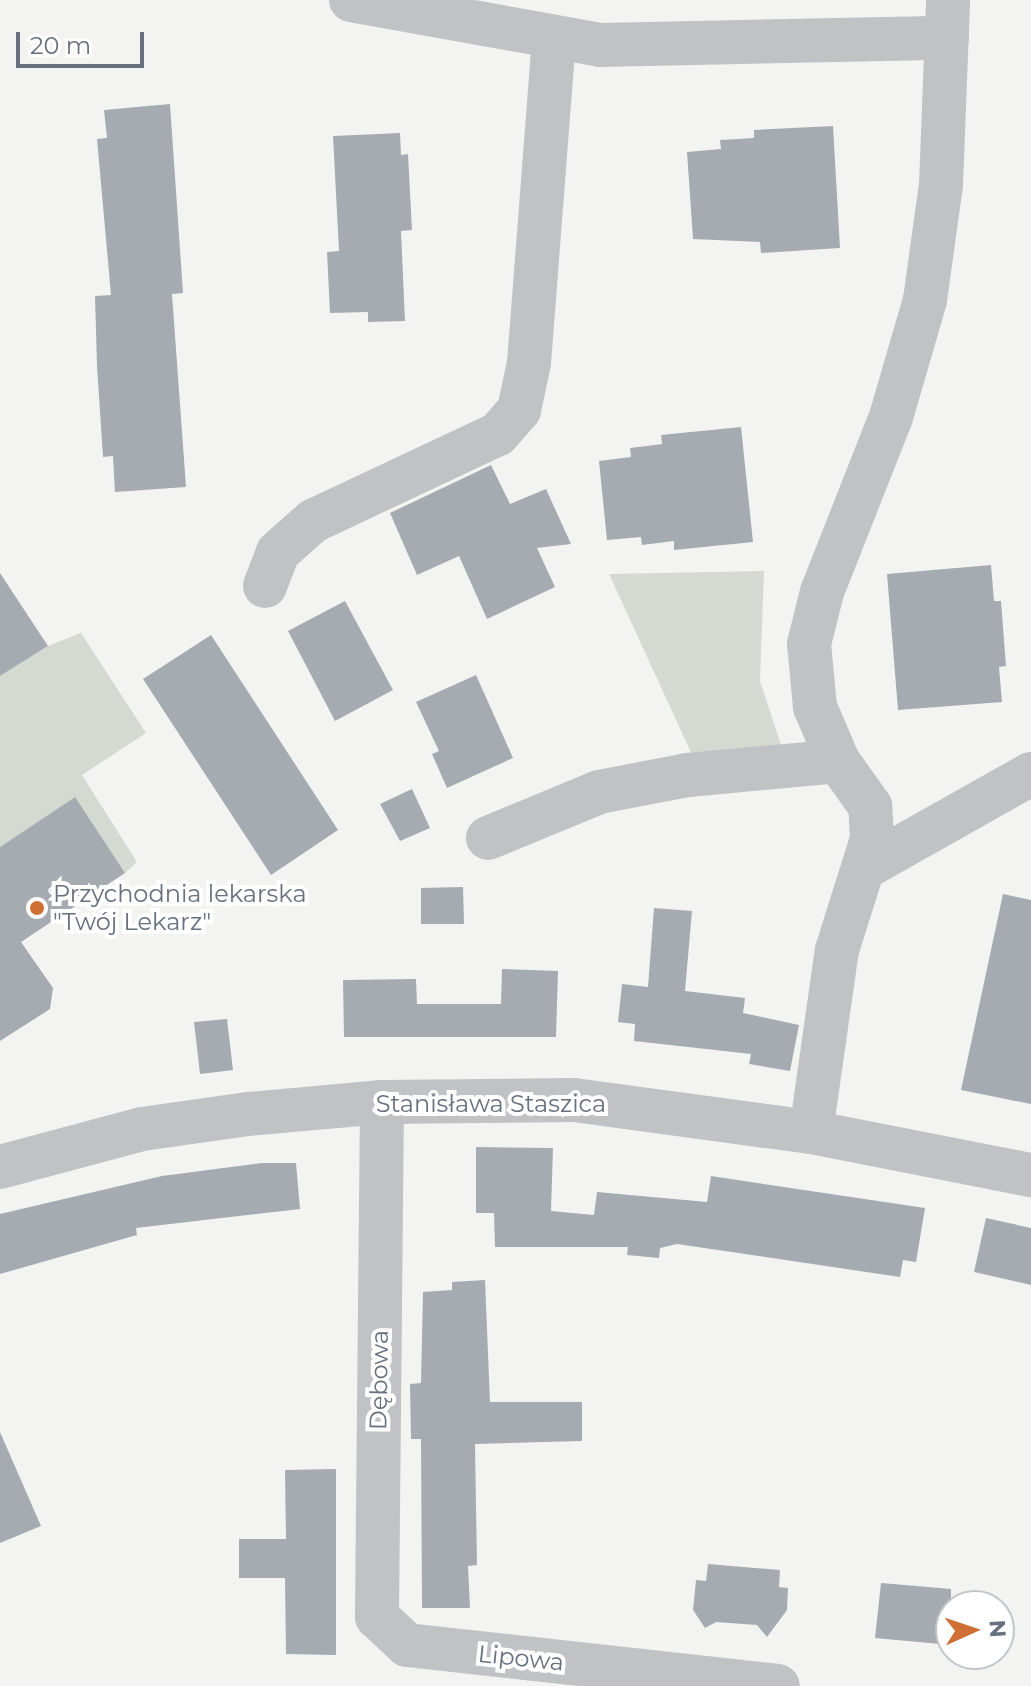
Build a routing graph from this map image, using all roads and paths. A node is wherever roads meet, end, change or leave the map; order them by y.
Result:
1 (351, 0) edge
2 (948, 19) edge
3 (554, 39) junction
4 (265, 586) dead end
5 (838, 761) junction
6 (1031, 774) edge
7 (488, 838) dead end
8 (864, 868) junction
9 (382, 1102) junction
10 (811, 1132) junction
11 (0, 1167) edge
12 (1031, 1175) edge
13 (407, 1645) joint
14 (778, 1686) edge

1 - 3 street
2 - 3 street
2 - 5 street
3 - 4 street
5 - 7 street
5 - 8 street
6 - 8 street
8 - 10 street
9 - 10 street, Stanisława Staszica
9 - 11 street, Stanisława Staszica
9 - 13 street, Dębowa
10 - 12 street, Stanisława Staszica
13 - 14 street, Lipowa

